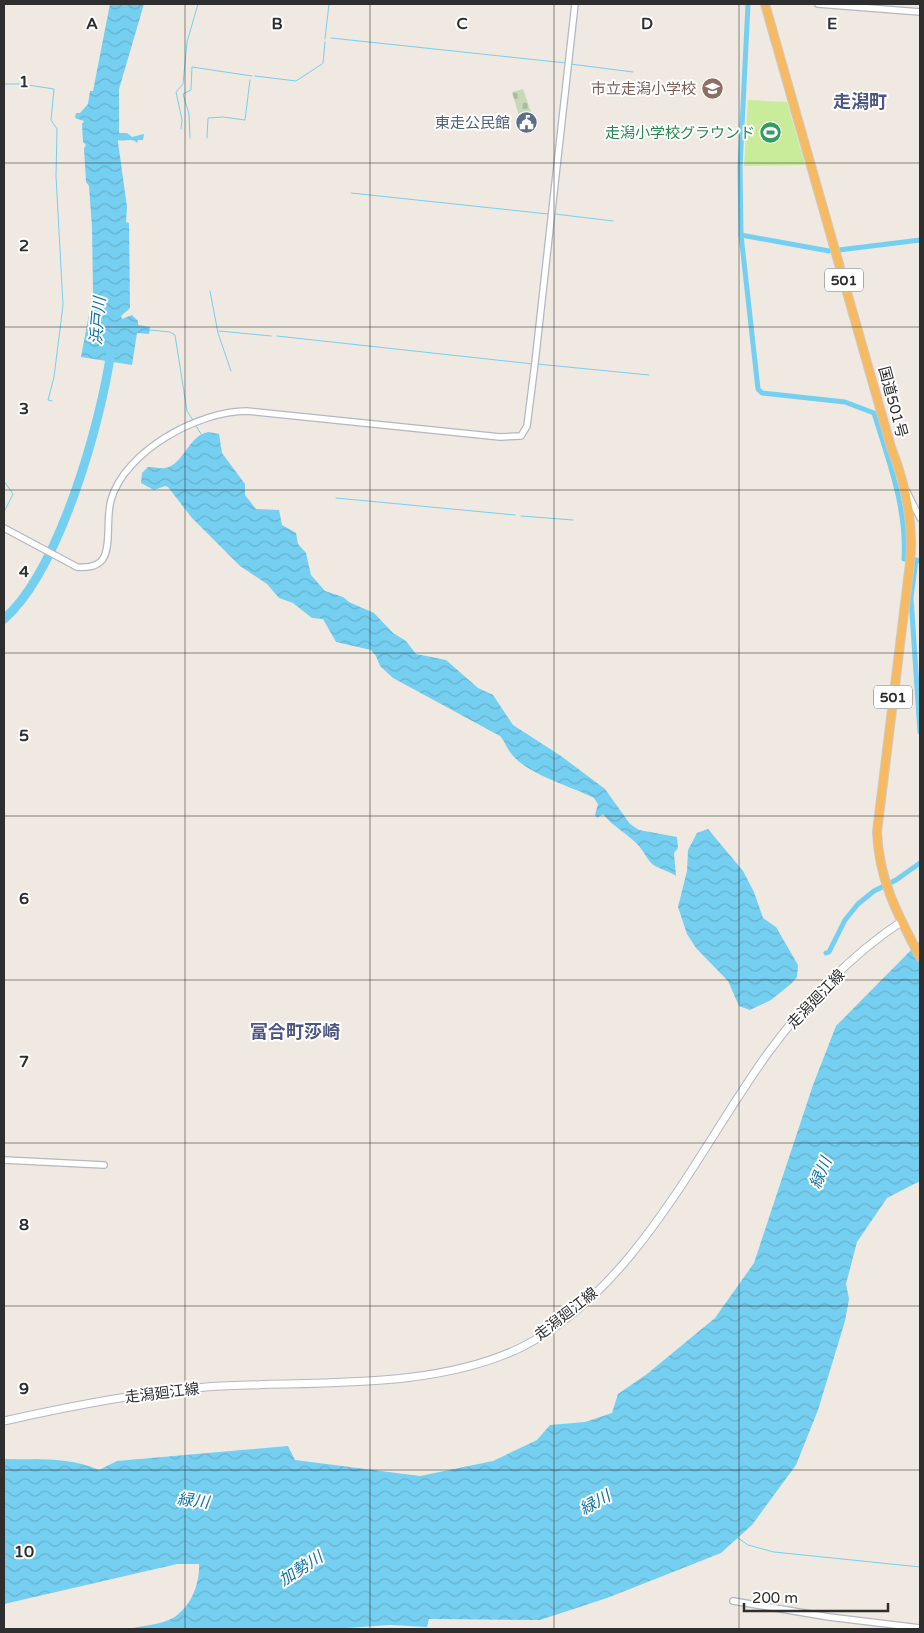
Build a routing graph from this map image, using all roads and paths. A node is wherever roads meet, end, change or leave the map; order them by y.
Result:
1 (575, 4) edge
2 (766, 4) edge
3 (818, 4) edge
4 (920, 12) edge
5 (903, 483) junction
6 (920, 518) edge
7 (6, 529) edge
8 (902, 924) junction
9 (920, 957) edge
10 (4, 1160) edge
11 (104, 1165) dead end
12 (4, 1421) edge
13 (733, 1601) dead end
14 (920, 1628) edge

1 - 7 street
2 - 5 highway, 国道501号 / 501
3 - 4 street
5 - 6 street
5 - 8 highway, 国道501号 / 501
8 - 9 highway, 国道501号 / 501
8 - 12 main road, 走潟廻江線
10 - 11 street
13 - 14 street

